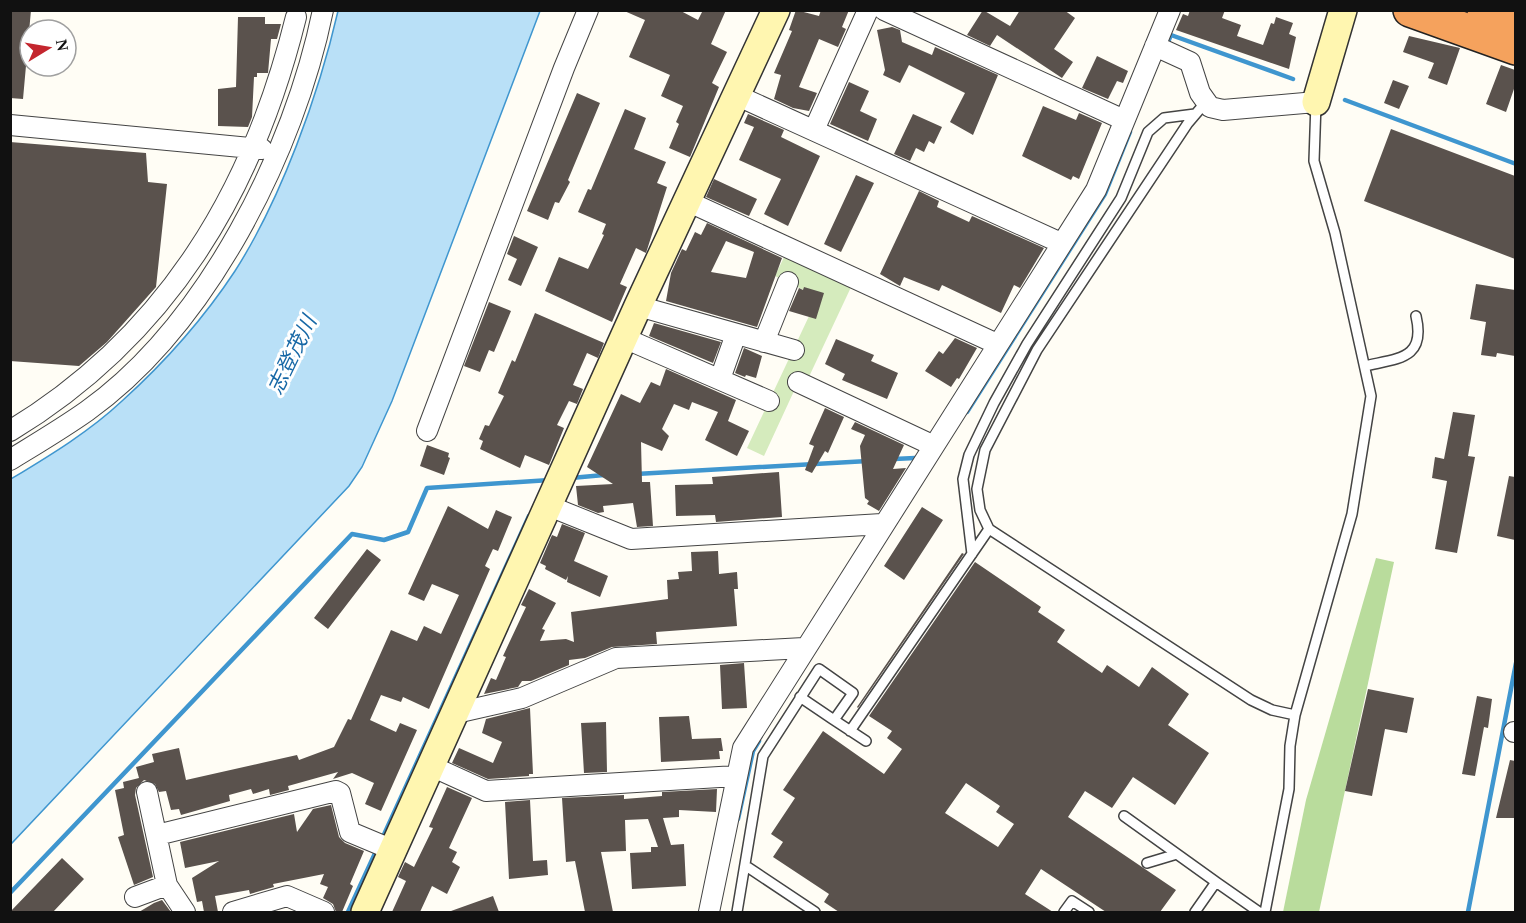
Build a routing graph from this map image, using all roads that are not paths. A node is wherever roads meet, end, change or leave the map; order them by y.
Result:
1 (323, 10) edge
2 (588, 10) edge
3 (776, 10) edge
4 (868, 10) edge
5 (884, 10) edge
6 (1170, 10) edge
7 (1343, 10) edge
8 (1410, 10) edge
9 (1484, 10) edge
10 (297, 17) dead end
11 (1515, 22) edge
12 (1162, 48) junction
13 (1515, 48) edge
14 (738, 96) junction
15 (1316, 102) junction
16 (1200, 109) junction
17 (1124, 120) junction
18 (10, 125) edge
19 (814, 130) junction
20 (252, 148) junction
21 (277, 150) junction
22 (689, 202) junction
23 (1061, 243) junction
24 (788, 282) dead end
25 (638, 306) junction
26 (1416, 316) dead end
27 (736, 334) junction
28 (624, 338) junction
29 (764, 342) junction
30 (997, 344) junction
31 (794, 350) dead end
32 (1365, 366) junction
33 (720, 379) junction
34 (798, 382) dead end
35 (769, 402) dead end
36 (10, 430) edge
37 (427, 431) dead end
38 (932, 445) junction
39 (10, 460) edge
40 (557, 488) junction
41 (882, 524) junction
42 (989, 529) junction
43 (972, 554) junction
44 (804, 648) junction
45 (800, 697) junction
46 (456, 713) junction
47 (1295, 715) junction
48 (834, 720) junction
49 (850, 731) junction
50 (866, 741) dead end
51 (431, 766) junction
52 (736, 776) junction
53 (147, 792) dead end
54 (1124, 816) dead end
55 (157, 835) junction
56 (393, 850) junction
57 (1177, 854) junction
58 (1147, 863) dead end
59 (746, 866) junction
60 (1216, 882) junction
61 (167, 885) junction
62 (135, 897) dead end
63 (185, 912) edge
64 (233, 912) edge
65 (324, 912) edge
66 (365, 912) edge
67 (709, 912) edge
68 (737, 912) edge
69 (815, 912) edge
70 (1064, 912) edge
71 (1089, 912) edge
72 (1195, 912) edge
73 (1259, 912) edge
74 (1265, 912) edge

1 - 21 street
2 - 37 street
3 - 14 street
4 - 19 street
5 - 17 street
6 - 12 street
7 - 15 street
8 - 13 highway
9 - 11 highway
10 - 20 street
12 - 16 street
12 - 17 street
14 - 19 street
14 - 22 street
15 - 16 street
15 - 32 lane
16 - 42 lane
16 - 43 lane
17 - 23 street
18 - 20 street
19 - 23 street
20 - 21 street
20 - 36 street
21 - 39 street
22 - 25 street
22 - 30 street
23 - 30 street
24 - 29 street
25 - 27 street
25 - 28 street
26 - 32 lane
27 - 29 street
27 - 33 street
28 - 33 street
28 - 40 street
29 - 31 street
30 - 38 street
32 - 47 lane
33 - 35 street
34 - 38 street
38 - 41 street
40 - 41 street
40 - 46 street
41 - 44 street
42 - 43 lane
42 - 47 lane
43 - 49 lane
44 - 46 street
44 - 52 street
45 - 48 lane
45 - 48 lane
45 - 59 lane
46 - 51 street
47 - 74 lane
48 - 49 lane
49 - 50 lane
51 - 52 street
51 - 56 street
52 - 67 street
53 - 55 street
54 - 57 lane
55 - 56 street
55 - 61 street
56 - 66 street
57 - 58 lane
57 - 60 lane
59 - 68 lane
59 - 69 lane
60 - 72 lane
60 - 73 lane
61 - 62 street
61 - 63 street
64 - 65 street
70 - 71 lane

